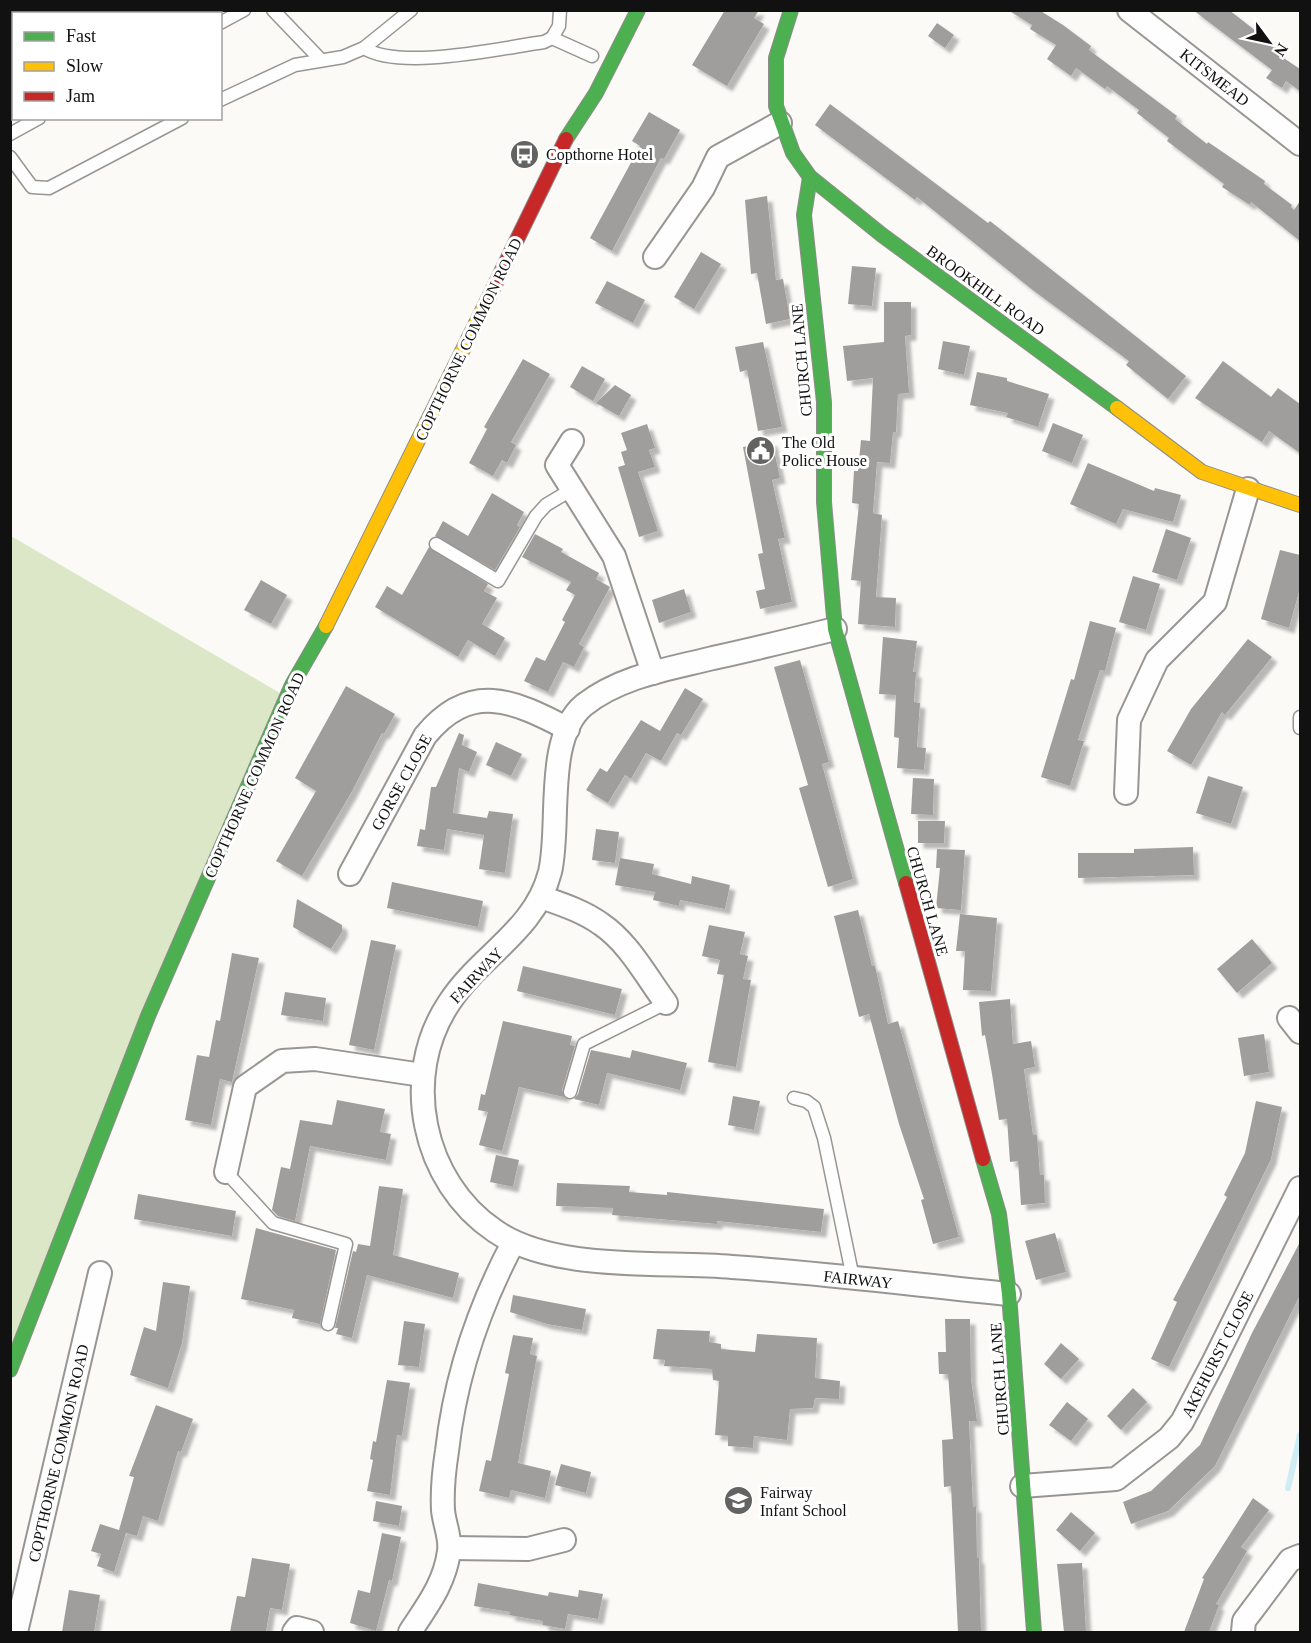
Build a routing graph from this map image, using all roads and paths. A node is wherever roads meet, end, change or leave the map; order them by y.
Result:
1 (244, 10) edge
2 (273, 10) edge
3 (411, 10) edge
4 (560, 10) edge
5 (638, 10) edge
6 (791, 10) edge
7 (1129, 10) edge
8 (222, 22) edge
9 (552, 38) junction
10 (364, 48) junction
11 (592, 57) dead end
12 (321, 60) junction
13 (576, 98) dead end
14 (222, 99) edge
15 (35, 120) edge
16 (178, 120) edge
17 (780, 123) junction
18 (569, 133) junction
19 (10, 134) edge
20 (1300, 144) edge
21 (10, 157) edge
22 (810, 177) junction
23 (655, 257) dead end
24 (572, 441) dead end
25 (572, 489) junction
26 (1248, 489) junction
27 (1300, 505) edge
28 (436, 544) dead end
29 (835, 629) junction
30 (653, 673) junction
31 (1300, 717) edge
32 (1300, 728) edge
33 (568, 729) junction
34 (1126, 793) dead end
35 (350, 874) dead end
36 (541, 897) junction
37 (666, 1003) joint
38 (423, 1075) junction
39 (570, 1092) dead end
40 (794, 1098) dead end
41 (226, 1172) joint
42 (1300, 1188) edge
43 (513, 1243) junction
44 (100, 1273) dead end
45 (853, 1278) junction
46 (1009, 1294) junction
47 (328, 1324) dead end
48 (10, 1370) edge
49 (1022, 1485) junction
50 (564, 1540) dead end
51 (450, 1548) junction
52 (1300, 1556) edge
53 (16, 1632) edge
54 (294, 1632) edge
55 (312, 1632) edge
56 (410, 1632) edge
57 (1034, 1632) edge
58 (1243, 1632) edge

1 - 8 lane
2 - 12 lane
3 - 10 lane
4 - 9 lane
5 - 18 main road, COPTHORNE COMMON ROAD
6 - 17 main road, BROOKHILL ROAD
7 - 20 street, KITSMEAD
9 - 10 lane
9 - 11 lane
10 - 12 lane
12 - 14 lane
13 - 18 main road, COPTHORNE COMMON ROAD
15 - 19 lane
16 - 21 lane
17 - 22 main road, BROOKHILL ROAD
17 - 23 street
18 - 48 main road, COPTHORNE COMMON ROAD
22 - 26 main road, BROOKHILL ROAD
22 - 29 main road, CHURCH LANE
24 - 25 street
25 - 28 lane
25 - 30 street
26 - 27 main road, BROOKHILL ROAD
26 - 34 street
29 - 30 street, FAIRWAY
29 - 46 main road, CHURCH LANE
30 - 33 street, FAIRWAY
31 - 32 lane
33 - 35 street, GORSE CLOSE
33 - 36 street, FAIRWAY
36 - 37 street
36 - 38 street, FAIRWAY
37 - 39 lane
38 - 41 street
38 - 43 street, FAIRWAY
40 - 45 lane
41 - 47 lane
42 - 49 street, AKEHURST CLOSE
43 - 45 street, FAIRWAY
43 - 51 street
44 - 53 street, COPTHORNE COMMON ROAD
45 - 46 street, FAIRWAY
46 - 49 main road, CHURCH LANE
49 - 57 main road, CHURCH LANE
50 - 51 street
51 - 56 street
52 - 58 street
54 - 55 street

